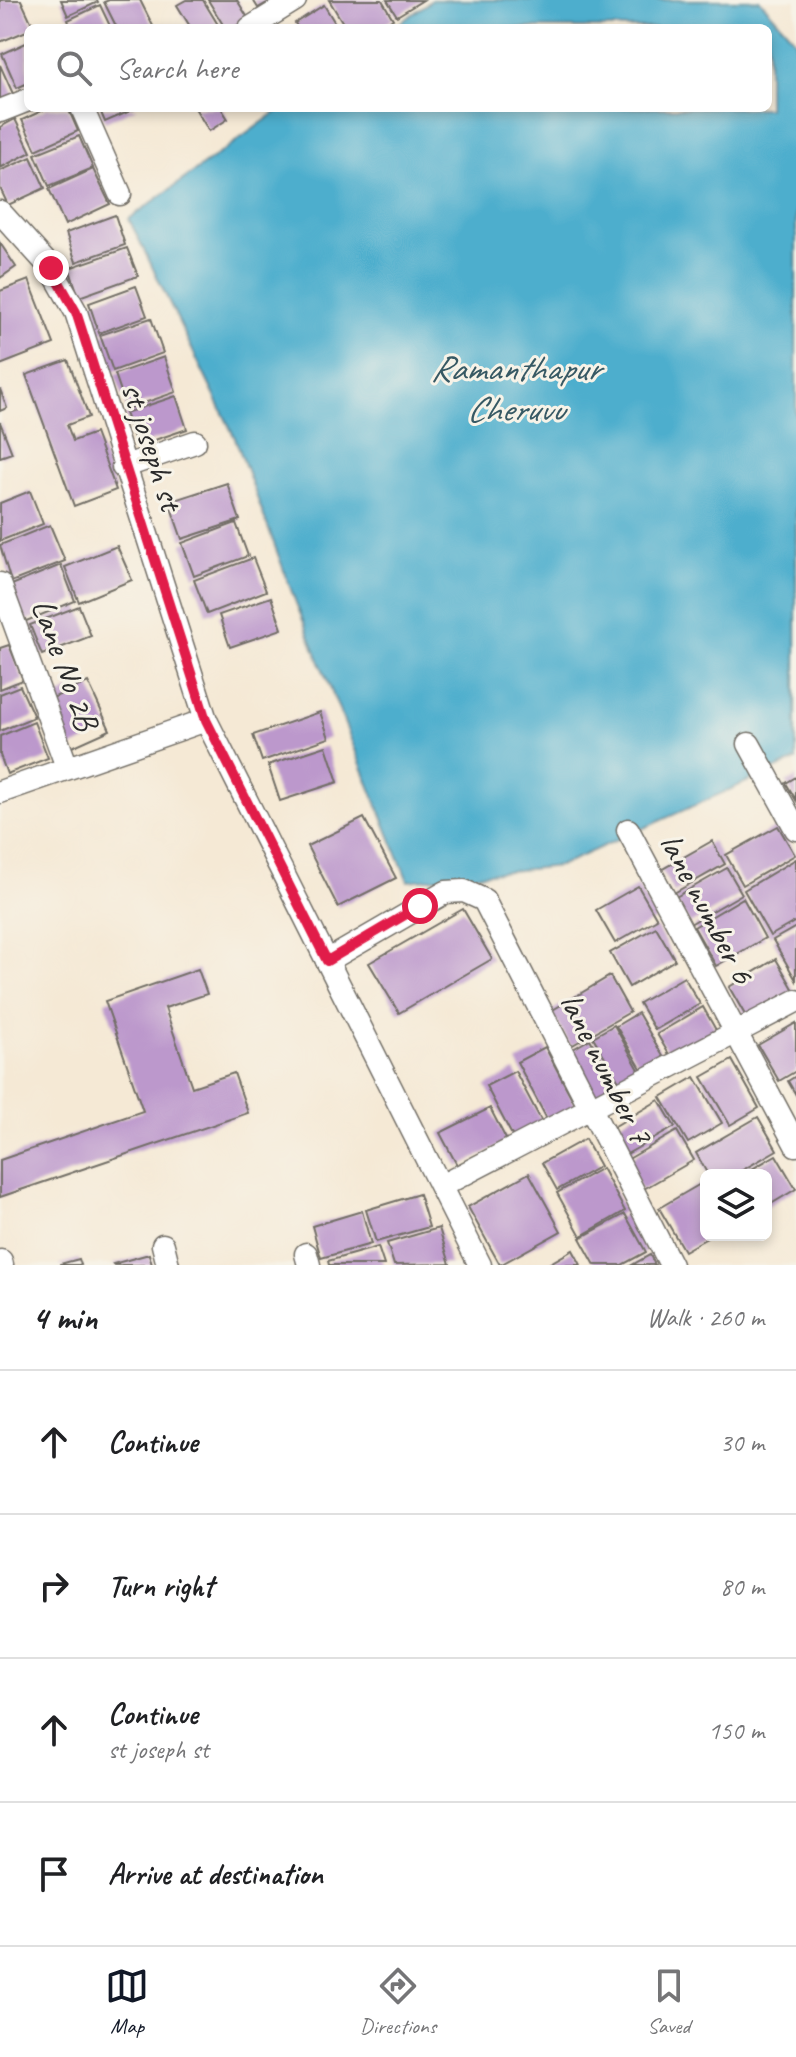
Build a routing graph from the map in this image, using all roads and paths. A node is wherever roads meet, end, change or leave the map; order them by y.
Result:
1 (295, 0) edge
2 (256, 24) edge
3 (24, 102) edge
4 (0, 111) edge
5 (84, 112) edge
6 (120, 194) dead end
7 (0, 212) edge
8 (195, 442) dead end
9 (123, 467) junction
10 (0, 584) edge
11 (9, 627) edge
12 (206, 720) junction
13 (749, 744) dead end
14 (67, 767) junction
15 (0, 792) edge
16 (796, 829) edge
17 (628, 830) dead end
18 (327, 961) junction
19 (796, 1001) edge
20 (737, 1034) junction
21 (589, 1110) junction
22 (796, 1145) edge
23 (441, 1186) junction
24 (480, 1265) edge
25 (671, 1265) edge

1 - 2 street
3 - 4 street
5 - 6 street
7 - 9 street, st joseph st
8 - 9 street
9 - 12 street, st joseph st
10 - 11 street, Lane No 2B
11 - 14 street, Lane No 2B
12 - 14 street
12 - 18 street, st joseph st
13 - 16 street
14 - 15 street
17 - 20 street, lane number 6
18 - 21 street, lane number 7
18 - 23 street, st joseph st
19 - 20 street
20 - 21 street
20 - 22 street, lane number 6
21 - 23 street
21 - 25 street, lane number 7
23 - 24 street, st joseph st

